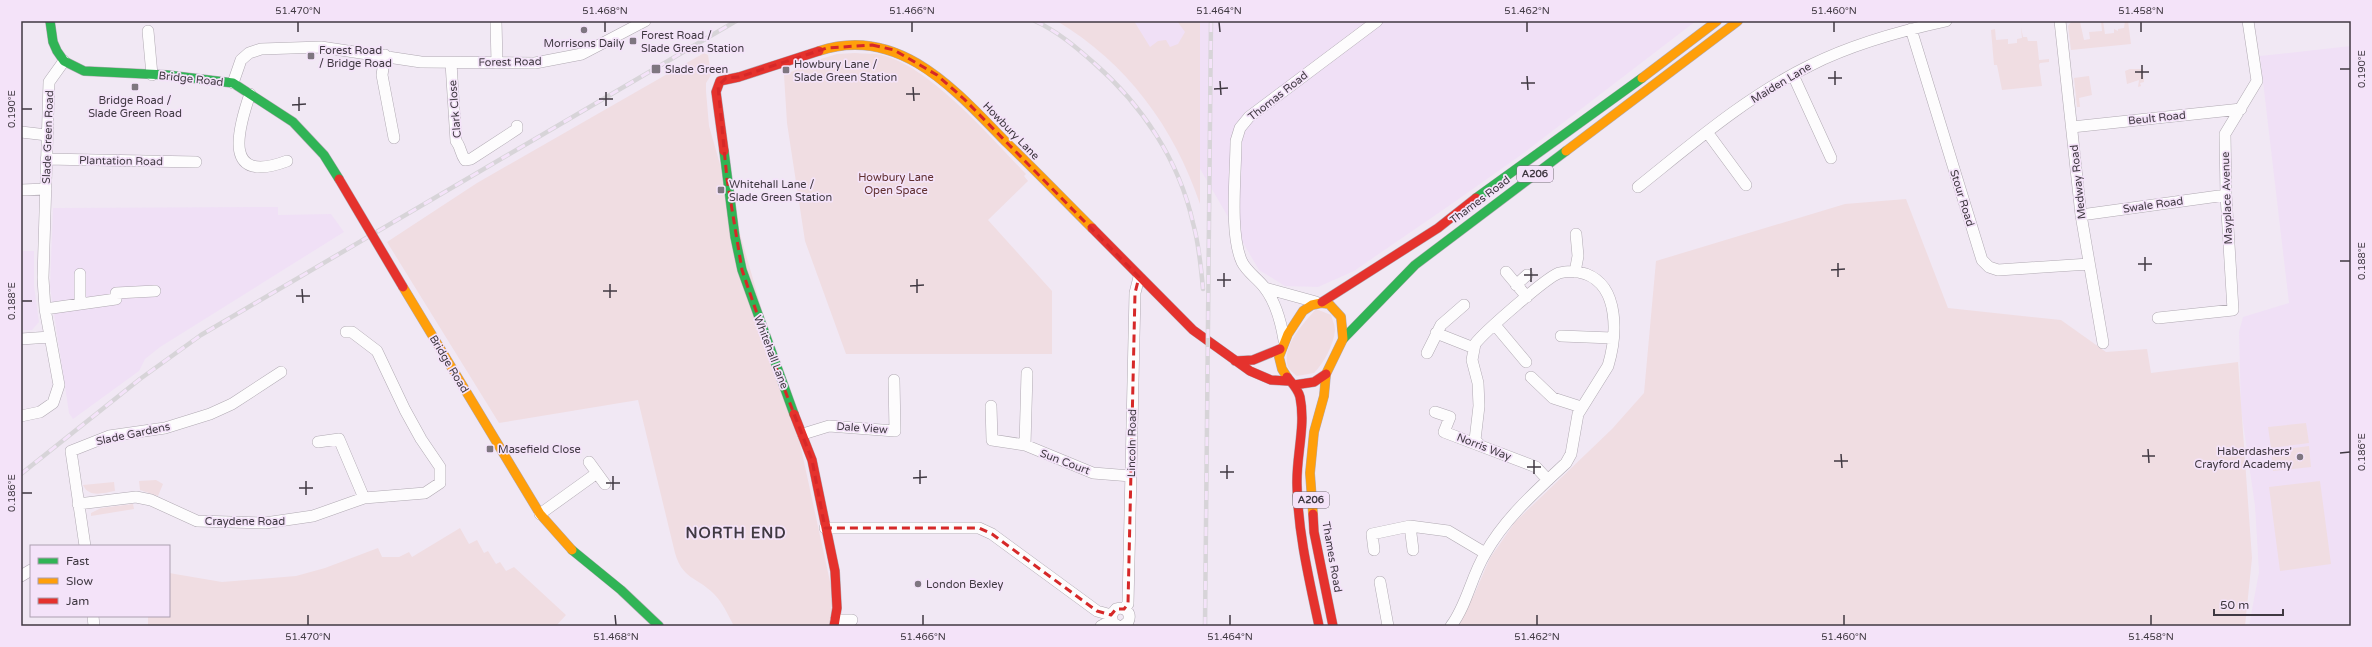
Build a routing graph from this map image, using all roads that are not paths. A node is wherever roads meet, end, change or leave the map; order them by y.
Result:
1 (50, 21) edge
2 (496, 21) edge
3 (645, 21) edge
4 (1378, 21) edge
5 (1717, 21) edge
6 (1738, 21) edge
7 (1946, 21) edge
8 (2060, 21) edge
9 (2248, 21) edge
10 (629, 26) edge
11 (1910, 29) junction
12 (148, 31) dead end
13 (385, 55) junction
14 (64, 61) junction
15 (497, 63) junction
16 (451, 64) junction
17 (152, 74) junction
18 (1793, 75) junction
19 (720, 81) joint
20 (233, 83) junction
21 (250, 94) junction
22 (2241, 109) junction
23 (517, 126) dead end
24 (2072, 127) junction
25 (21, 132) edge
26 (1707, 132) junction
27 (47, 135) junction
28 (394, 138) dead end
29 (1831, 158) dead end
30 (46, 159) junction
31 (287, 161) dead end
32 (196, 162) dead end
33 (1746, 185) dead end
34 (1638, 187) dead end
35 (21, 190) edge
36 (46, 190) junction
37 (2226, 195) junction
38 (2081, 215) junction
39 (1576, 234) dead end
40 (2089, 264) junction
41 (1506, 272) dead end
42 (1575, 272) junction
43 (80, 274) dead end
44 (1527, 275) dead end
45 (1140, 277) junction
46 (1516, 285) junction
47 (1265, 288) junction
48 (155, 291) dead end
49 (1527, 298) junction
50 (1319, 302) junction
51 (80, 304) junction
52 (1464, 305) dead end
53 (45, 309) junction
54 (2158, 318) dead end
55 (1495, 325) junction
56 (346, 332) dead end
57 (1436, 333) junction
58 (1561, 336) dead end
59 (50, 337) junction
60 (1612, 338) junction
61 (21, 339) edge
62 (1343, 339) junction
63 (2103, 343) dead end
64 (1282, 345) junction
65 (1474, 348) junction
66 (1427, 353) dead end
67 (1235, 361) junction
68 (1526, 362) dead end
69 (281, 372) dead end
70 (1027, 373) dead end
71 (1326, 374) junction
72 (1531, 377) dead end
73 (894, 380) dead end
74 (1291, 383) junction
75 (991, 406) dead end
76 (1581, 407) junction
77 (1435, 412) dead end
78 (21, 416) edge
79 (803, 434) junction
80 (318, 442) dead end
81 (1480, 445) junction
82 (1025, 446) junction
83 (589, 462) dead end
84 (597, 473) junction
85 (1131, 476) junction
86 (1548, 480) junction
87 (605, 484) dead end
88 (364, 498) junction
89 (78, 504) junction
90 (540, 514) junction
91 (1410, 526) junction
92 (825, 528) junction
93 (85, 545) edge
94 (1374, 550) dead end
95 (1413, 550) dead end
96 (1485, 553) junction
97 (30, 571) edge
98 (21, 576) edge
99 (1380, 582) dead end
100 (1124, 609) junction
101 (852, 620) dead end
102 (1113, 621) edge
103 (835, 623) edge
104 (659, 626) edge
105 (1101, 626) edge
106 (1123, 626) edge
107 (1319, 626) edge
108 (1333, 626) edge
109 (1388, 626) edge
110 (1451, 626) edge

1 - 14 street
2 - 15 street
3 - 10 street, Forest Road
4 - 47 street, Thomas Road
5 - 50 street, Thames Road / A206
6 - 62 street, Thames Road / A206
7 - 11 street, Maiden Lane
8 - 24 street, Medway Road
9 - 22 street, Mayplace Avenue
10 - 15 street, Forest Road
11 - 18 street, Maiden Lane
11 - 40 street, Stour Road
12 - 17 street, Bridge Road
13 - 16 street, Forest Road
13 - 20 street, Forest Road
13 - 28 street
14 - 17 street, Bridge Road
14 - 27 street, Slade Green Road
15 - 16 street, Forest Road
16 - 23 street, Clark Close
17 - 20 street, Bridge Road
18 - 26 street, Maiden Lane
18 - 29 street
19 - 45 street, Howbury Lane
19 - 79 street, Whitehall Lane
20 - 21 street, Bridge Road
21 - 31 street
21 - 90 street, Bridge Road, bridge
22 - 24 street, Beult Road
22 - 37 street, Mayplace Avenue
24 - 38 street, Medway Road
25 - 27 street
26 - 33 street
26 - 34 street, Maiden Lane
27 - 30 street, Slade Green Road
30 - 32 street, Plantation Road
30 - 36 street, Slade Green Road
35 - 36 street, Slade Green Road
36 - 53 street, Slade Green Road
37 - 38 street, Swale Road
37 - 54 street, Mayplace Avenue
38 - 40 street, Medway Road
39 - 42 street
40 - 63 street, Medway Road
41 - 46 street
42 - 49 street
42 - 60 street
43 - 51 street
44 - 46 street
45 - 67 street, Howbury Lane
45 - 85 street, Lincoln Road
46 - 49 street
47 - 50 street, Thomas Road
47 - 64 street, Thomas Road
48 - 51 street
49 - 55 street
50 - 62 street
50 - 64 street, Thames Road
51 - 53 street
52 - 57 street
53 - 59 street, Slade Green Road
55 - 65 street
55 - 68 street
56 - 88 street, Craydene Road
57 - 65 street
57 - 66 street
58 - 60 street
59 - 61 street
59 - 78 street, Slade Green Road
60 - 76 street
62 - 71 street, Thames Road
64 - 67 street
64 - 74 street
65 - 81 street
67 - 74 street, Howbury Lane
69 - 89 street, Slade Gardens
70 - 82 street
71 - 74 street
71 - 108 street, Thames Road / A206
72 - 76 street
73 - 79 street, Dale View
74 - 107 street, A206
75 - 82 street, Sun Court
76 - 86 street
77 - 81 street, Norris Way
79 - 92 street, Whitehall Lane
80 - 88 street
81 - 86 street, Norris Way
82 - 85 street, Sun Court
83 - 84 street
84 - 87 street
84 - 90 street
85 - 100 street, Lincoln Road
86 - 96 street
88 - 89 street, Craydene Road
89 - 93 street
90 - 104 street, Bridge Road
91 - 94 street
91 - 95 street
91 - 96 street
92 - 102 street
92 - 103 street, Whitehall Lane
96 - 110 street
97 - 98 street
99 - 109 street
100 - 102 street
100 - 106 street, Lincoln Road
101 - 103 street, Whitehall Lane
102 - 105 street

